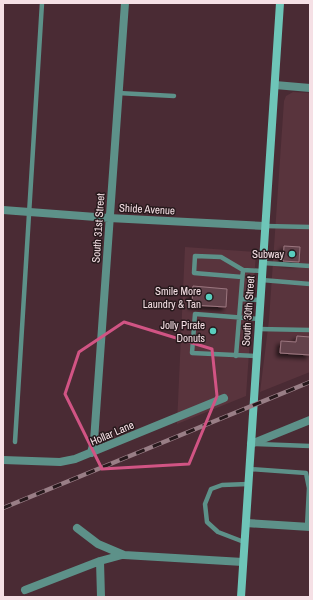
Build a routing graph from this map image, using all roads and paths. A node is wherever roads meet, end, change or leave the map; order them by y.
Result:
1 (42, 3) edge
2 (125, 3) edge
3 (280, 3) edge
4 (275, 85) junction
5 (310, 88) edge
6 (118, 93) junction
7 (174, 96) dead end
8 (3, 210) edge
9 (29, 212) junction
10 (109, 218) junction
11 (265, 226) junction
12 (310, 227) edge
13 (310, 266) edge
14 (243, 270) junction
15 (262, 271) junction
16 (242, 277) junction
17 (310, 284) edge
18 (241, 299) junction
19 (260, 300) junction
20 (239, 317) junction
21 (259, 319) junction
22 (258, 328) junction
23 (310, 330) edge
24 (236, 356) junction
25 (256, 356) junction
26 (224, 398) dead end
27 (310, 420) edge
28 (15, 442) dead end
29 (251, 444) junction
30 (310, 446) edge
31 (91, 453) junction
32 (3, 460) edge
33 (249, 468) junction
34 (248, 484) junction
35 (246, 523) junction
36 (309, 527) edge
37 (77, 528) dead end
38 (244, 542) junction
39 (124, 555) junction
40 (100, 561) junction
41 (243, 562) junction
42 (25, 590) dead end
43 (101, 597) edge
44 (241, 597) edge

1 - 9 lane
2 - 6 street, South 31st Street
3 - 4 street, South 30th Street
4 - 5 street
4 - 11 street, South 30th Street
6 - 7 lane
6 - 10 street, South 31st Street
8 - 9 street, Shide Avenue
9 - 10 street, Shide Avenue
9 - 28 lane
10 - 11 street, Shide Avenue
10 - 31 street, South 31st Street
11 - 12 lane
11 - 15 street, South 30th Street
13 - 15 lane
14 - 15 lane
14 - 16 lane
14 - 16 lane
15 - 17 lane
15 - 19 street, South 30th Street
16 - 18 lane
18 - 19 lane
18 - 20 lane
19 - 21 street, South 30th Street
20 - 21 lane
20 - 24 lane
20 - 24 lane
21 - 22 street, South 30th Street
22 - 23 lane
22 - 25 street, South 30th Street
24 - 25 lane
25 - 29 street, South 30th Street
26 - 31 street, Hollar Lane
27 - 29 street
29 - 30 lane
29 - 33 street, South 30th Street
31 - 32 street, Hollar Lane
33 - 34 street, South 30th Street
33 - 36 lane
34 - 35 street, South 30th Street
34 - 38 lane
35 - 36 street
35 - 38 street, South 30th Street
37 - 39 street
38 - 41 street, South 30th Street
39 - 40 street
39 - 41 street
40 - 42 street
40 - 43 street
41 - 44 street, South 30th Street

